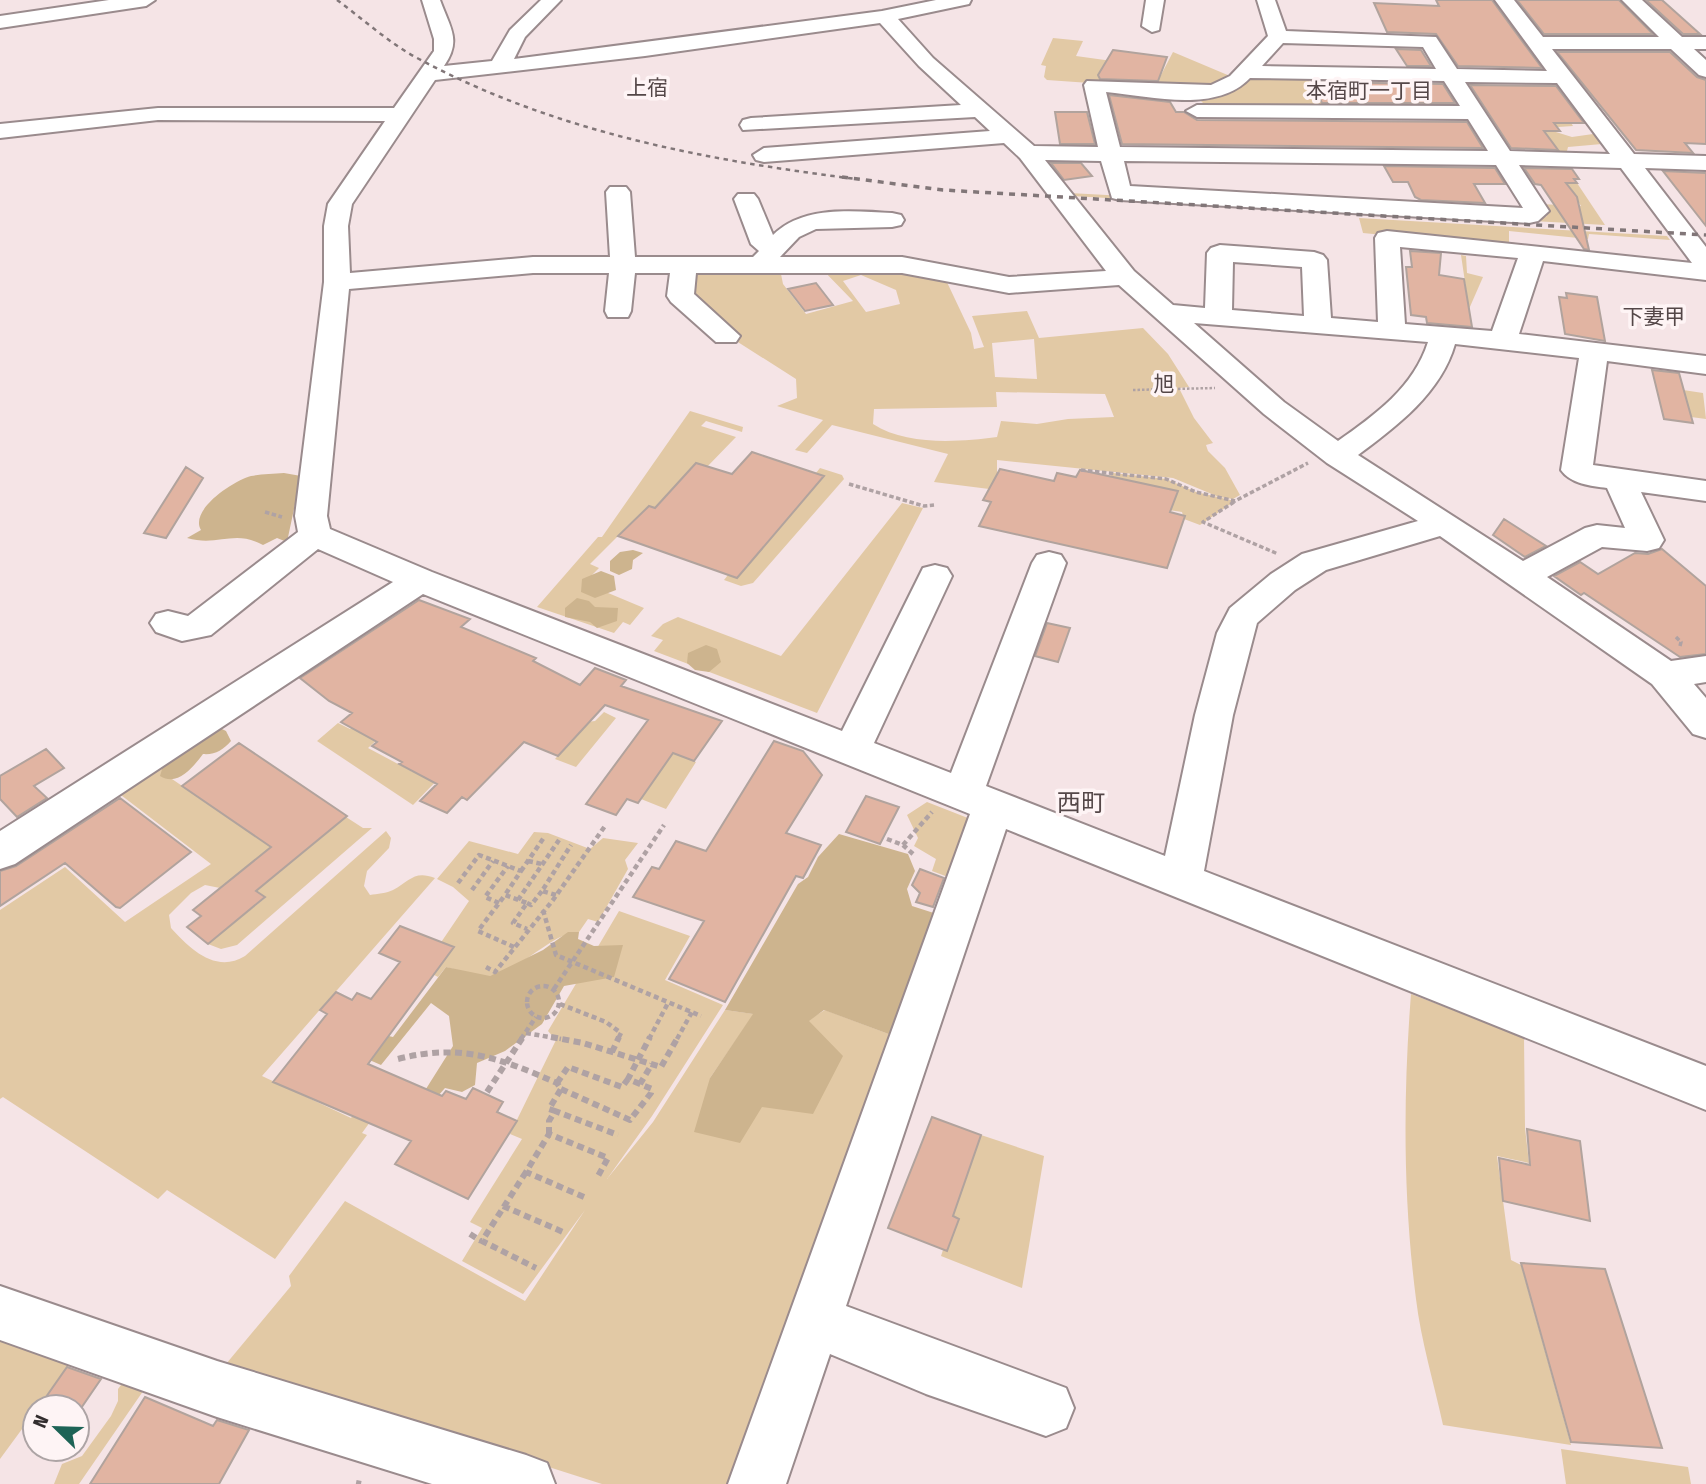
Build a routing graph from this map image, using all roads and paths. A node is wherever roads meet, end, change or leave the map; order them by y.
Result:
1 (146, 0) edge
2 (431, 0) edge
3 (551, 0) edge
4 (842, 0) edge
5 (962, 0) edge
6 (1155, 0) edge
7 (1266, 0) edge
8 (1504, 0) edge
9 (1631, 0) edge
10 (1650, 16) junction
11 (1616, 17) dead end
12 (871, 19) junction
13 (10, 26) edge
14 (1152, 26) dead end
15 (1278, 37) junction
16 (1538, 43) junction
17 (1680, 43) junction
18 (1706, 43) edge
19 (499, 67) junction
20 (443, 69) junction
21 (1706, 71) edge
22 (1246, 72) junction
23 (1452, 74) junction
24 (1563, 77) junction
25 (1194, 102) junction
26 (981, 110) junction
27 (1476, 113) junction
28 (401, 115) junction
29 (16, 123) edge
30 (751, 125) dead end
31 (1020, 144) junction
32 (1112, 153) junction
33 (1213, 154) junction
34 (764, 155) dead end
35 (1505, 158) junction
36 (1629, 161) junction
37 (1706, 163) edge
38 (618, 192) dead end
39 (746, 199) dead end
40 (892, 220) dead end
41 (1676, 223) junction
42 (1706, 225) edge
43 (1533, 252) junction
44 (768, 257) junction
45 (1706, 264) edge
46 (624, 266) junction
47 (684, 266) junction
48 (1706, 272) edge
49 (1125, 277) junction
50 (337, 282) junction
51 (618, 311) dead end
52 (1169, 313) junction
53 (1218, 315) junction
54 (1318, 325) junction
55 (1392, 331) junction
56 (1444, 335) junction
57 (726, 336) dead end
58 (1503, 340) junction
59 (1594, 352) junction
60 (1706, 365) edge
61 (1251, 387) junction
62 (1133, 390) dead end
63 (1335, 453) junction
64 (1082, 470) dead end
65 (1619, 480) junction
66 (849, 484) dead end
67 (1706, 491) edge
68 (1235, 501) junction
69 (934, 505) dead end
70 (1445, 524) junction
71 (313, 533) junction
72 (1049, 563) dead end
73 (1307, 567) junction
74 (935, 576) dead end
75 (1522, 576) junction
76 (420, 580) junction
77 (168, 623) dead end
78 (1706, 669) edge
79 (1665, 675) junction
80 (1706, 724) edge
81 (852, 750) junction
82 (963, 803) junction
83 (664, 825) dead end
84 (605, 826) dead end
85 (545, 836) dead end
86 (887, 839) dead end
87 (559, 840) dead end
88 (571, 845) dead end
89 (903, 845) junction
90 (0, 852) edge
91 (913, 854) dead end
92 (493, 861) junction
93 (528, 861) junction
94 (542, 864) junction
95 (508, 866) junction
96 (522, 871) junction
97 (1181, 880) junction
98 (458, 883) dead end
99 (472, 890) dead end
100 (542, 891) junction
101 (505, 895) junction
102 (556, 895) junction
103 (518, 900) junction
104 (499, 903) junction
105 (527, 903) junction
106 (543, 910) junction
107 (527, 929) junction
108 (514, 947) junction
109 (572, 963) junction
110 (486, 967) dead end
111 (554, 989) junction
112 (668, 1003) junction
113 (560, 1004) junction
114 (692, 1012) junction
115 (701, 1016) dead end
116 (536, 1017) junction
117 (526, 1033) junction
118 (612, 1052) junction
119 (398, 1059) dead end
120 (638, 1060) junction
121 (508, 1061) junction
122 (652, 1065) junction
123 (628, 1079) junction
124 (640, 1084) junction
125 (559, 1086) junction
126 (1706, 1088) edge
127 (487, 1093) dead end
128 (555, 1111) junction
129 (549, 1134) junction
130 (618, 1135) dead end
131 (526, 1172) junction
132 (598, 1176) dead end
133 (584, 1197) dead end
134 (503, 1206) junction
135 (562, 1232) dead end
136 (470, 1234) dead end
137 (482, 1241) junction
138 (536, 1268) dead end
139 (0, 1313) edge
140 (813, 1320) junction
141 (1046, 1408) dead end
142 (526, 1484) edge
143 (757, 1484) edge

1 - 13 street
2 - 20 street
3 - 19 street
4 - 12 street
5 - 12 street
6 - 14 street
7 - 15 street
8 - 16 street
9 - 10 street
10 - 11 street
10 - 17 street
12 - 19 street
12 - 26 street
15 - 22 street
15 - 23 street
16 - 17 street
16 - 24 street
17 - 18 street
17 - 21 street
19 - 20 street
20 - 28 street
22 - 23 street
22 - 25 street
23 - 24 street
23 - 27 street
24 - 36 street
25 - 27 street
25 - 32 street
25 - 33 street
26 - 30 street
26 - 31 street
27 - 35 street
28 - 29 street
28 - 50 street
31 - 32 street
31 - 34 street
31 - 49 street
32 - 33 street
32 - 35 street
33 - 35 street
35 - 36 street
36 - 37 street
36 - 41 street
38 - 46 street
39 - 44 street
40 - 44 street
41 - 42 street
41 - 45 street
43 - 48 street
43 - 55 street
43 - 58 street
44 - 47 street
44 - 49 street
46 - 47 street
46 - 50 street
46 - 51 street
47 - 57 street
49 - 52 street
50 - 71 street
52 - 53 street
52 - 61 street
53 - 54 street
53 - 54 street
54 - 55 street
55 - 56 street
56 - 58 street
56 - 63 street
58 - 59 street
59 - 60 street
59 - 65 street
61 - 62 path
61 - 63 street
63 - 68 path
63 - 70 street
64 - 68 path
65 - 67 street
65 - 75 street
66 - 69 path
68 - 73 path
70 - 73 street
70 - 75 street
71 - 76 street
71 - 77 street
72 - 82 street
73 - 97 street
74 - 81 street
75 - 79 street
76 - 81 street
76 - 90 street
78 - 79 street
79 - 80 street
81 - 82 street
82 - 89 path
82 - 97 street
82 - 140 street
83 - 109 path
84 - 102 path
85 - 93 path
86 - 89 path
87 - 94 path
88 - 100 path
89 - 91 path
92 - 95 path
92 - 98 path
92 - 99 path
93 - 94 path
93 - 96 path
94 - 103 path
95 - 96 path
95 - 104 path
96 - 101 path
97 - 126 street
100 - 102 path
100 - 105 path
101 - 103 path
101 - 104 path
102 - 106 path
103 - 105 path
104 - 108 path
105 - 107 path
106 - 107 path
106 - 109 path
107 - 108 path
108 - 110 path
109 - 111 path
109 - 112 path
111 - 113 path
111 - 116 path
112 - 114 path
112 - 120 path
113 - 116 path
113 - 118 path
114 - 115 path
114 - 122 path
116 - 117 path
117 - 118 path
117 - 121 path
118 - 120 path
119 - 121 path
120 - 122 path
120 - 123 path
121 - 125 path
121 - 127 path
122 - 124 path
123 - 124 path
123 - 125 path
124 - 125 path
125 - 128 path
128 - 129 path
128 - 130 path
129 - 131 path
129 - 132 path
131 - 133 path
131 - 134 path
134 - 135 path
134 - 137 path
136 - 137 path
137 - 138 path
139 - 142 street
140 - 141 street
140 - 143 street

